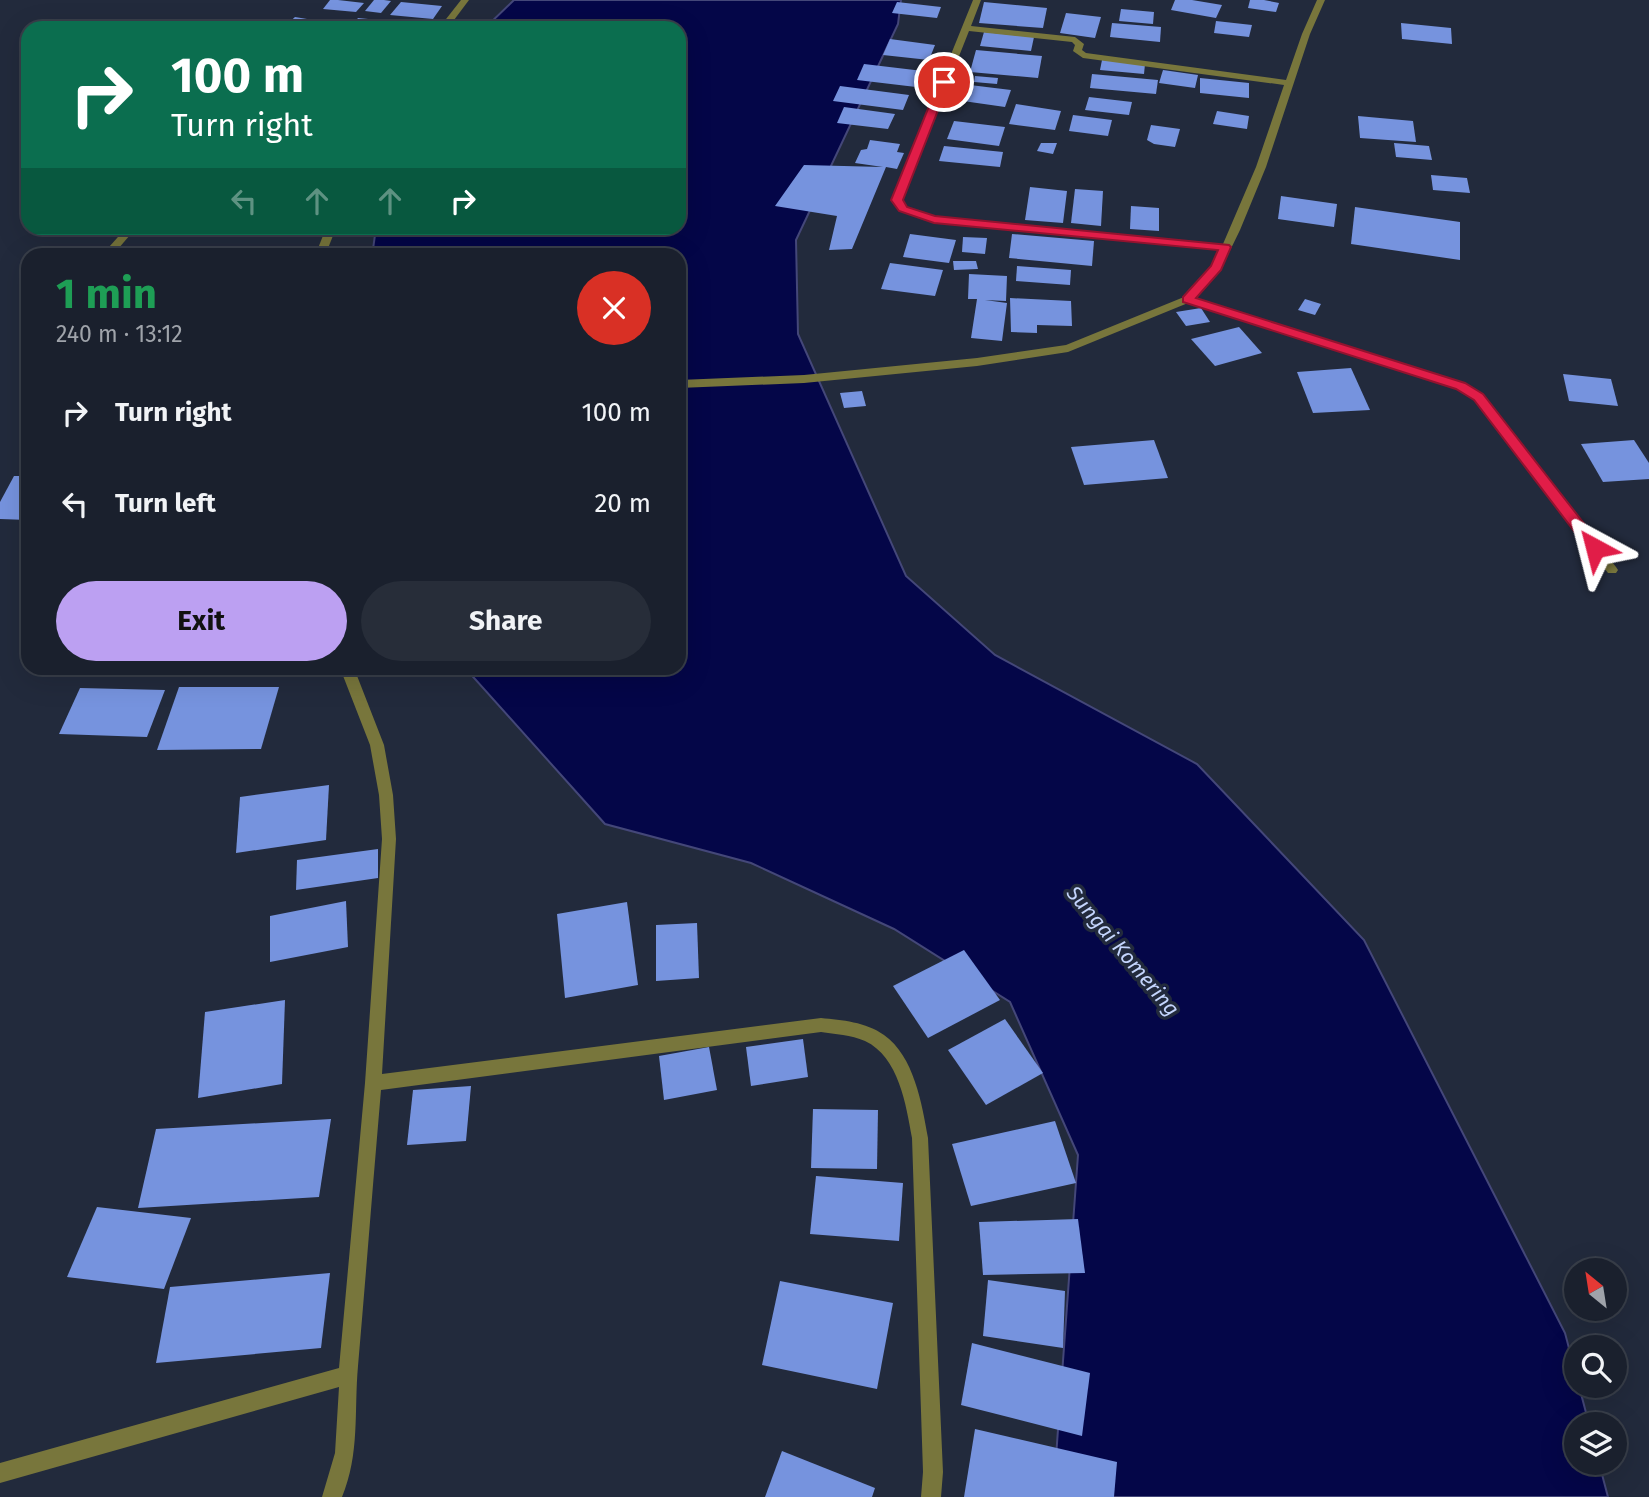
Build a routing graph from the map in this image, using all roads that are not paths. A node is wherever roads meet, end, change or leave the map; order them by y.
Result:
1 (465, 0) edge
2 (977, 0) edge
3 (1307, 0) edge
4 (1321, 1) edge
5 (448, 21) edge
6 (965, 28) junction
7 (1289, 83) junction
8 (1225, 247) junction
9 (1188, 299) junction
10 (686, 384) edge
11 (1612, 570) dead end
12 (350, 675) edge
13 (373, 1083) junction
14 (348, 1375) junction
15 (0, 1474) edge
16 (332, 1497) edge
17 (931, 1497) edge

1 - 5 street
2 - 6 street
3 - 4 street
4 - 7 street
6 - 7 street
6 - 8 street
7 - 8 street
8 - 9 street
9 - 10 street
9 - 11 street
12 - 13 street
13 - 14 street
13 - 17 street
14 - 15 street
14 - 16 street

